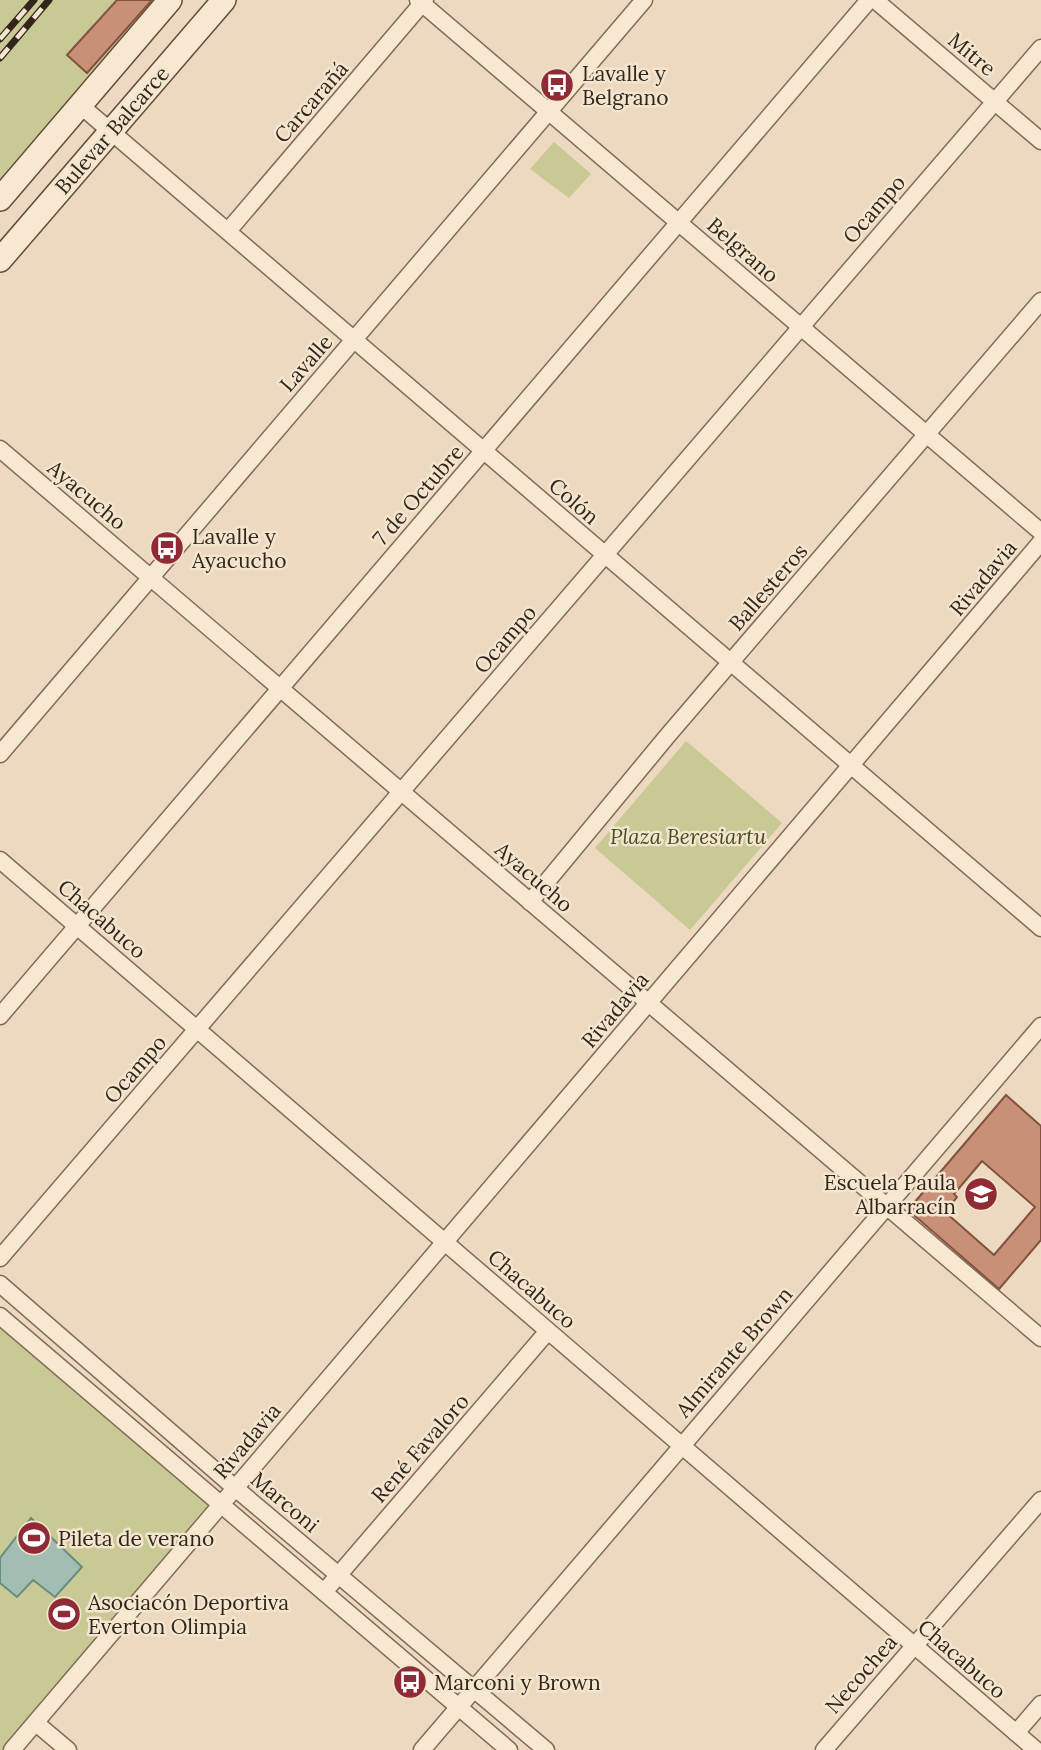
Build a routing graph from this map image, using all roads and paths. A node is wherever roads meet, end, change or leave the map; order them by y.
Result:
1 (170, 0) edge
2 (223, 0) edge
3 (644, 0) edge
4 (869, 0) edge
5 (875, 0) edge
6 (422, 1) edge
7 (1041, 48) edge
8 (995, 101) junction
9 (80, 104) junction
10 (548, 112) junction
11 (111, 131) junction
12 (1041, 141) edge
13 (0, 199) edge
14 (678, 223) junction
15 (228, 231) junction
16 (0, 260) edge
17 (1041, 302) edge
18 (801, 327) junction
19 (354, 339) junction
20 (927, 435) junction
21 (0, 449) edge
22 (484, 450) junction
23 (1041, 532) edge
24 (1041, 542) edge
25 (605, 555) junction
26 (150, 577) junction
27 (731, 663) junction
28 (280, 688) junction
29 (0, 754) edge
30 (851, 765) junction
31 (401, 791) junction
32 (0, 860) edge
33 (530, 902) junction
34 (77, 926) junction
35 (1041, 928) edge
36 (649, 1003) junction
37 (0, 1016) edge
38 (1041, 1026) edge
39 (197, 1029) junction
40 (887, 1206) junction
41 (445, 1242) junction
42 (0, 1258) edge
43 (0, 1284) edge
44 (0, 1316) edge
45 (548, 1331) junction
46 (1041, 1338) edge
47 (682, 1446) junction
48 (234, 1487) junction
49 (1041, 1500) edge
50 (221, 1504) junction
51 (339, 1574) junction
52 (324, 1592) junction
53 (914, 1646) junction
54 (474, 1689) junction
55 (1041, 1704) edge
56 (459, 1707) junction
57 (36, 1723) junction
58 (1016, 1733) junction
59 (12, 1750) edge
60 (68, 1750) edge
61 (422, 1750) edge
62 (509, 1750) edge
63 (546, 1750) edge
64 (824, 1750) edge
65 (1036, 1750) edge

1 - 9 main road, Bulevar Balcarce
2 - 11 main road, Bulevar Balcarce
3 - 10 street, Lavalle
4 - 14 street, 7 de Octubre
5 - 8 street, Mitre
6 - 10 street, Belgrano
6 - 15 street, Carcarañá
7 - 8 street, Ocampo
8 - 12 street, Mitre
8 - 18 street, Ocampo
9 - 11 street, Colón
9 - 13 main road, Bulevar Balcarce
10 - 14 street, Belgrano
10 - 19 street, Lavalle
11 - 15 street, Colón
11 - 16 main road, Bulevar Balcarce
14 - 18 street, Belgrano
14 - 22 street, 7 de Octubre
15 - 19 street, Colón
17 - 20 street, Ballesteros
18 - 20 street, Belgrano
18 - 25 street, Ocampo
19 - 22 street, Colón
19 - 26 street, Lavalle
20 - 23 street, Belgrano
20 - 27 street, Ballesteros
21 - 26 street, Ayacucho
22 - 25 street, Colón
22 - 28 street, 7 de Octubre
24 - 30 street, Rivadavia
25 - 27 street, Colón
25 - 31 street, Ocampo
26 - 28 street, Ayacucho
26 - 29 street, Lavalle
27 - 30 street, Colón
27 - 33 street, Ballesteros
28 - 31 street, Ayacucho
28 - 34 street, 7 de Octubre
30 - 35 street, Colón
30 - 36 street, Rivadavia
31 - 33 street, Ayacucho
31 - 39 street, Ocampo
32 - 34 street, Chacabuco
33 - 36 street, Ayacucho
34 - 37 street, 7 de Octubre
34 - 39 street, Chacabuco
36 - 40 street, Ayacucho
36 - 41 street, Rivadavia
38 - 40 street, Almirante Brown
39 - 41 street, Chacabuco
39 - 42 street, Ocampo
40 - 46 street, Ayacucho
40 - 47 street, Almirante Brown
41 - 45 street, Chacabuco
41 - 48 street, Rivadavia
43 - 48 street, Marconi
44 - 50 street, Marconi
45 - 47 street, Chacabuco
45 - 51 street, René Favaloro
47 - 53 street, Chacabuco
47 - 54 street, Almirante Brown
48 - 50 street, Rivadavia
48 - 51 street, Marconi
49 - 53 street, Necochea
50 - 52 street, Marconi
50 - 57 street, Rivadavia
51 - 52 street, René Favaloro
51 - 54 street, Marconi
52 - 56 street, Marconi
53 - 58 street, Chacabuco
53 - 64 street, Necochea
54 - 56 street, Almirante Brown
54 - 63 street, Marconi
55 - 58 street
56 - 61 street, Almirante Brown
56 - 62 street, Marconi
57 - 59 street, Rivadavia
57 - 60 street
58 - 65 street, Chacabuco

